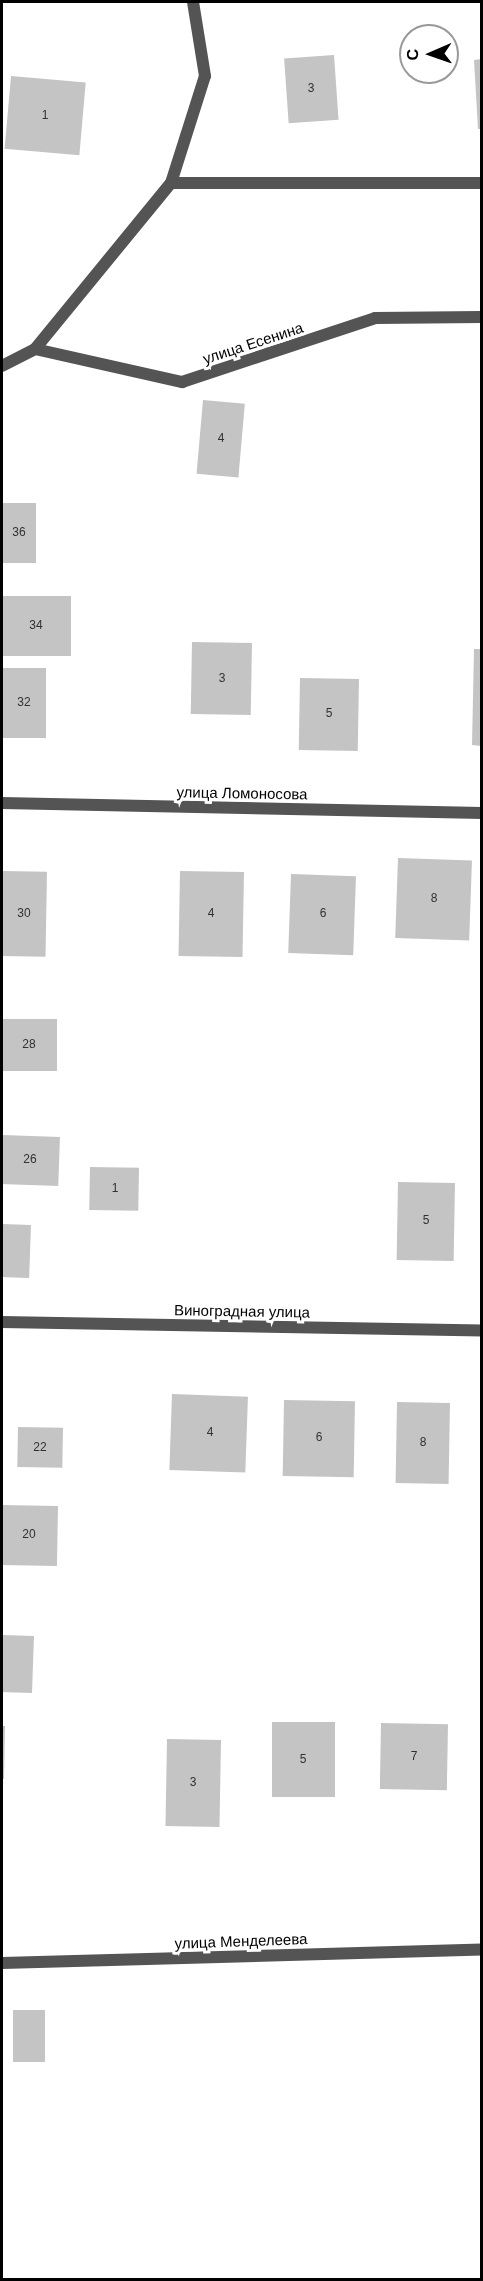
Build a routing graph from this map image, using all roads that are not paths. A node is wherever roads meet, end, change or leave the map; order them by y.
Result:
1 (193, 2) edge
2 (171, 183) junction
3 (482, 183) edge
4 (482, 317) edge
5 (35, 349) junction
6 (2, 366) edge
7 (2, 803) edge
8 (482, 813) edge
9 (2, 1322) edge
10 (482, 1330) edge
11 (482, 1950) edge
12 (2, 1963) edge

1 - 2 street
2 - 3 street
2 - 5 street
4 - 5 street, улица Есенина
5 - 6 street
7 - 8 street, улица Ломоносова
9 - 10 street, Виноградная улица
11 - 12 street, улица Менделеева

